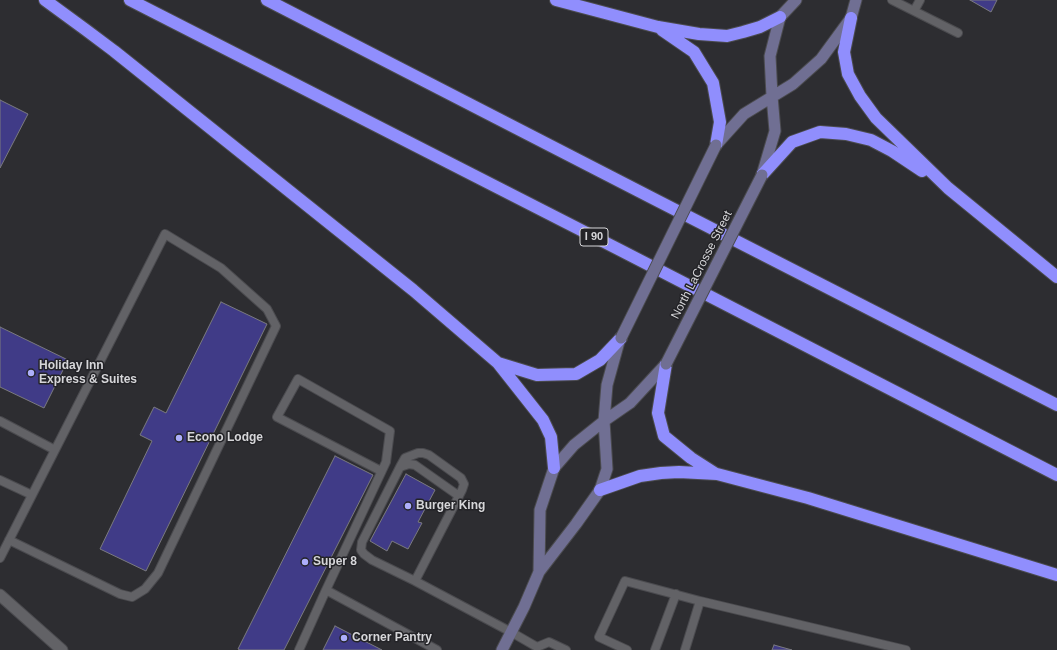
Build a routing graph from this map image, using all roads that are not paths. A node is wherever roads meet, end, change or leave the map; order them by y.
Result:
1 (45, 0) edge
2 (130, 0) edge
3 (267, 0) edge
4 (556, 0) edge
5 (796, 0) edge
6 (856, 0) edge
7 (892, 0) edge
8 (920, 0) edge
9 (914, 11) junction
10 (780, 17) junction
11 (851, 18) junction
12 (658, 27) junction
13 (958, 33) dead end
14 (772, 96) junction
15 (716, 145) junction
16 (762, 175) junction
17 (948, 188) junction
18 (1057, 277) edge
19 (621, 338) junction
20 (498, 363) junction
21 (666, 364) junction
22 (1057, 405) edge
23 (0, 421) edge
24 (604, 421) junction
25 (55, 450) junction
26 (400, 467) junction
27 (554, 468) junction
28 (381, 471) junction
29 (717, 474) junction
30 (1057, 475) edge
31 (0, 480) edge
32 (600, 490) junction
33 (32, 494) junction
34 (459, 496) junction
35 (9, 540) junction
36 (0, 558) edge
37 (539, 572) junction
38 (1057, 575) edge
39 (416, 581) junction
40 (326, 590) junction
41 (676, 594) junction
42 (0, 595) edge
43 (700, 601) junction
44 (511, 632) junction
45 (424, 647) edge
46 (537, 648) edge
47 (62, 650) edge
48 (299, 650) edge
49 (437, 650) edge
50 (502, 650) edge
51 (566, 650) edge
52 (627, 650) edge
53 (655, 650) edge
54 (685, 650) edge
55 (906, 650) edge

1 - 20 highway
2 - 30 highway, I 90
3 - 22 highway
4 - 12 highway
5 - 10 main road, North LaCrosse Street
6 - 11 main road, North LaCrosse Street
7 - 9 lane
8 - 9 lane
9 - 13 lane
10 - 12 highway
10 - 14 main road, North LaCrosse Street
11 - 14 main road, North LaCrosse Street
11 - 17 highway
12 - 15 highway
14 - 15 main road, North LaCrosse Street
14 - 16 main road, North LaCrosse Street
15 - 19 main road, North LaCrosse Street, bridge
16 - 17 highway
16 - 21 main road, North LaCrosse Street, bridge
17 - 18 highway
19 - 20 highway
19 - 24 main road, North LaCrosse Street
20 - 27 highway
21 - 24 main road, North LaCrosse Street
21 - 29 highway
23 - 25 lane
24 - 27 main road, North LaCrosse Street
24 - 32 main road, North LaCrosse Street
25 - 33 lane
25 - 35 lane
26 - 34 lane
26 - 34 lane
26 - 39 lane
27 - 37 main road, North LaCrosse Street
28 - 28 lane
28 - 40 lane
29 - 32 highway
29 - 38 highway
31 - 33 lane
32 - 37 main road, North LaCrosse Street
33 - 35 lane
34 - 39 lane
35 - 36 lane
37 - 44 main road, North LaCrosse Street
39 - 44 lane
40 - 45 lane
40 - 48 lane
41 - 43 lane
41 - 52 lane
41 - 53 lane
42 - 47 street
43 - 54 lane
43 - 55 lane
44 - 46 lane
44 - 50 main road, North LaCrosse Street
45 - 49 lane
46 - 51 lane

